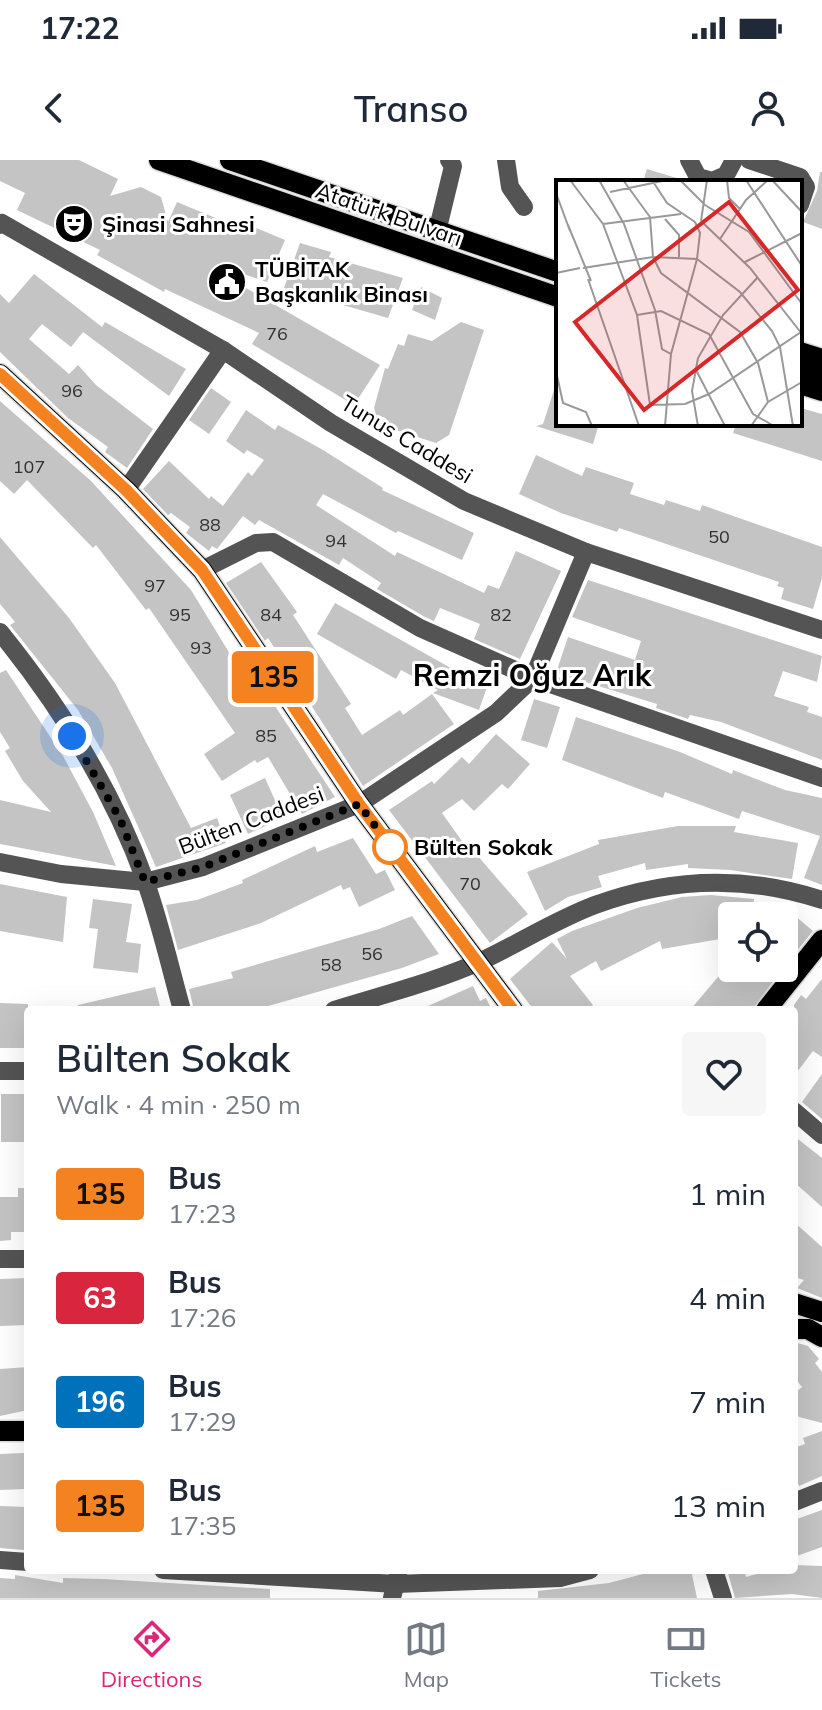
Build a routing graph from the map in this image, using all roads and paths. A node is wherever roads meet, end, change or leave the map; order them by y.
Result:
1 (159, 160) edge
2 (449, 160) edge
3 (506, 160) edge
4 (689, 160) edge
5 (734, 160) edge
6 (749, 160) edge
7 (240, 162) edge
8 (703, 180) edge
9 (708, 180) edge
10 (802, 180) edge
11 (802, 180) edge
12 (802, 199) edge
13 (524, 207) dead end
14 (0, 225) edge
15 (437, 232) junction
16 (556, 271) edge
17 (556, 296) edge
18 (802, 338) edge
19 (822, 344) edge
20 (223, 350) junction
21 (802, 353) edge
22 (822, 359) edge
23 (802, 369) edge
24 (0, 374) edge
25 (822, 375) edge
26 (802, 385) edge
27 (822, 391) edge
28 (126, 490) junction
29 (586, 552) junction
30 (202, 570) junction
31 (822, 630) edge
32 (0, 632) edge
33 (8, 651) edge
34 (533, 678) junction
35 (822, 778) edge
36 (359, 804) junction
37 (0, 862) edge
38 (145, 882) junction
39 (822, 900) edge
40 (822, 940) edge
41 (476, 963) junction
42 (181, 1006) edge
43 (346, 1006) edge
44 (510, 1006) edge
45 (769, 1006) edge
46 (0, 1071) edge
47 (24, 1071) edge
48 (798, 1114) edge
49 (822, 1135) edge
50 (0, 1259) edge
51 (24, 1259) edge
52 (798, 1304) edge
53 (822, 1312) edge
54 (798, 1329) edge
55 (822, 1337) edge
56 (0, 1431) edge
57 (24, 1431) edge
58 (822, 1491) edge
59 (798, 1500) edge
60 (0, 1560) edge
61 (24, 1562) edge
62 (230, 1574) edge
63 (575, 1574) edge
64 (715, 1574) edge
65 (396, 1584) edge
66 (723, 1598) edge

1 - 17 main road, Atatürk Bulvarı
2 - 15 street
3 - 13 street
4 - 8 street
5 - 9 street
6 - 10 street
7 - 15 main road, Atatürk Bulvarı
11 - 12 street
14 - 20 street, Tunus Caddesi
15 - 16 main road, Atatürk Bulvarı
18 - 19 main road
20 - 28 street
20 - 29 street, Tunus Caddesi
21 - 22 main road
23 - 25 main road
24 - 28 main road
26 - 27 main road
28 - 30 main road
29 - 31 street, Tunus Caddesi
29 - 34 street, Bülten Caddesi
30 - 34 street
30 - 36 main road
32 - 33 street
33 - 38 street
34 - 35 street
34 - 36 street, Bülten Caddesi
36 - 38 street, Bülten Caddesi
36 - 41 main road
37 - 38 street, Bülten Caddesi
38 - 42 street
39 - 41 street
40 - 45 main road
41 - 43 street
41 - 44 main road
46 - 47 street
48 - 49 street
50 - 51 street
52 - 53 main road
54 - 55 main road
56 - 57 main road
58 - 59 street
60 - 61 street
62 - 65 street
63 - 65 street
64 - 66 street

